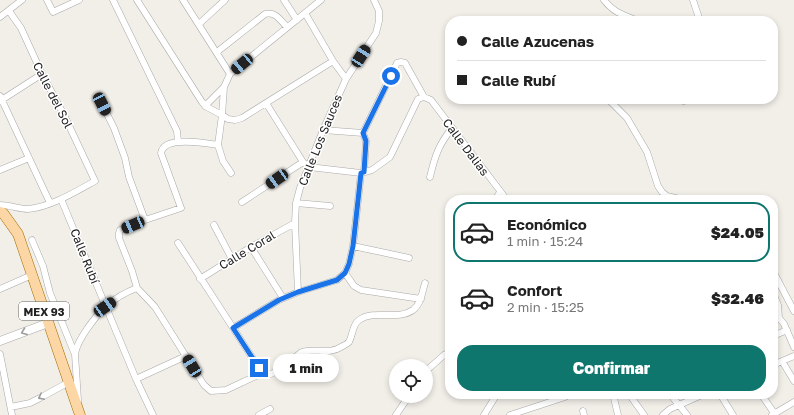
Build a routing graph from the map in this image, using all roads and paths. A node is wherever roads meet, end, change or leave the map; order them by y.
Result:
1 (22, 0) edge
2 (46, 0) edge
3 (79, 0) edge
4 (113, 0) edge
5 (137, 0) edge
6 (183, 0) edge
7 (225, 0) edge
8 (284, 0) edge
9 (320, 0) edge
10 (374, 0) edge
11 (604, 0) edge
12 (693, 0) edge
13 (9, 11) junction
14 (305, 13) junction
15 (626, 16) edge
16 (698, 16) edge
17 (0, 18) edge
18 (296, 20) junction
19 (199, 24) junction
20 (287, 27) junction
21 (217, 52) junction
22 (333, 61) junction
23 (42, 74) junction
24 (230, 74) junction
25 (346, 79) junction
26 (224, 87) junction
27 (424, 97) junction
28 (1, 99) edge
29 (266, 103) junction
30 (102, 104) dead end
31 (613, 104) edge
32 (205, 106) junction
33 (222, 115) junction
34 (452, 128) junction
35 (323, 130) junction
36 (363, 133) junction
37 (178, 142) junction
38 (218, 145) junction
39 (29, 158) junction
40 (303, 162) junction
41 (309, 167) junction
42 (0, 170) edge
43 (231, 173) dead end
44 (363, 173) junction
45 (430, 177) dead end
46 (500, 192) junction
47 (498, 195) edge
48 (502, 195) edge
49 (666, 195) edge
50 (61, 199) junction
51 (242, 202) dead end
52 (50, 203) junction
53 (296, 203) junction
54 (330, 206) dead end
55 (1, 211) edge
56 (145, 220) junction
57 (295, 222) junction
58 (214, 225) dead end
59 (32, 240) dead end
60 (178, 243) dead end
61 (353, 246) junction
62 (251, 247) junction
63 (232, 258) junction
64 (409, 258) dead end
65 (345, 273) junction
66 (32, 275) junction
67 (200, 279) junction
68 (778, 281) edge
69 (425, 283) dead end
70 (137, 288) junction
71 (0, 289) edge
72 (298, 292) junction
73 (283, 298) junction
74 (421, 299) junction
75 (778, 305) edge
76 (105, 307) junction
77 (794, 311) edge
78 (780, 318) joint
79 (48, 323) junction
80 (233, 328) junction
81 (787, 330) junction
82 (778, 334) edge
83 (0, 341) edge
84 (794, 347) edge
85 (0, 354) edge
86 (75, 354) junction
87 (445, 355) edge
88 (186, 356) junction
89 (794, 356) edge
90 (782, 361) junction
91 (778, 363) edge
92 (433, 365) edge
93 (258, 375) junction
94 (136, 379) junction
95 (794, 381) edge
96 (69, 382) junction
97 (494, 399) edge
98 (559, 399) edge
99 (614, 399) edge
100 (633, 399) edge
101 (674, 399) edge
102 (693, 399) edge
103 (723, 399) edge
104 (764, 399) edge
105 (794, 402) edge
106 (404, 403) edge
107 (679, 405) junction
108 (11, 407) junction
109 (270, 410) dead end
110 (79, 413) edge
111 (773, 414) edge
112 (12, 415) edge
113 (153, 415) edge
114 (259, 415) edge
115 (396, 415) edge
116 (484, 415) edge
117 (510, 415) edge
118 (618, 415) edge
119 (644, 415) edge
120 (663, 415) edge
121 (686, 415) edge
122 (733, 415) edge

1 - 13 street
2 - 3 street
4 - 37 street
5 - 32 street
6 - 19 street
7 - 19 street
8 - 18 street
9 - 14 street
10 - 25 street, Calle Los Sauces
11 - 15 street
12 - 16 street
13 - 17 street
13 - 23 street, Calle del Sol
14 - 18 street
14 - 22 street
18 - 20 street
19 - 21 street
20 - 21 street
20 - 24 street
21 - 24 street
22 - 25 street
22 - 29 street
23 - 28 street
23 - 50 street, Calle del Sol
24 - 26 street
25 - 35 street, Calle Los Sauces
26 - 32 street
26 - 33 street
27 - 34 street, Calle Dalias
27 - 36 street, Calle Dalias
27 - 44 street
28 - 39 street
29 - 33 street
29 - 40 street
30 - 56 street
31 - 49 street
32 - 33 street
33 - 38 street
34 - 45 street
34 - 46 street, Calle Dalias
35 - 36 street
35 - 41 street, Calle Los Sauces
36 - 44 street
37 - 38 street
37 - 56 street
38 - 43 street
39 - 42 street
39 - 52 street
40 - 41 street
40 - 51 street
41 - 44 street
41 - 53 street, Calle Los Sauces
44 - 61 street
46 - 47 street
46 - 48 street, Calle Dalias
50 - 52 street
50 - 76 street, Calle Rubí
52 - 55 street
53 - 54 street
53 - 57 street, Calle Los Sauces
55 - 66 main road, MEX 93
56 - 70 street
57 - 62 street, Calle Coral
57 - 72 street, Calle Los Sauces
58 - 63 street
59 - 86 street
60 - 67 street
61 - 64 street
61 - 65 street
62 - 63 street, Calle Coral
62 - 73 street
63 - 67 street, Calle Coral
65 - 72 street
65 - 74 street
66 - 71 street
66 - 79 main road, MEX 93
67 - 80 street
68 - 77 street
69 - 74 street
70 - 76 street
70 - 88 street
72 - 73 street
73 - 80 street
74 - 93 street
75 - 78 street
76 - 86 street
76 - 94 street, Calle Rubí
78 - 81 street
79 -> 83 street
79 - 96 main road, MEX 93
80 - 93 street
81 - 82 street
81 - 84 street
85 - 108 street
86 - 110 street
87 - 92 street
88 - 93 street
88 - 94 street
89 - 90 street
90 - 91 street
90 - 95 street
94 - 113 street, Calle Rubí
96 -> 108 street
96 - 110 main road, MEX 93
97 - 116 street
98 - 117 street
99 - 118 street
100 - 119 street
101 - 107 street
102 - 107 street
103 - 122 street
104 - 111 street
105 - 111 street
106 - 115 street
107 - 120 street
107 - 121 street
108 - 112 street
109 - 114 street

